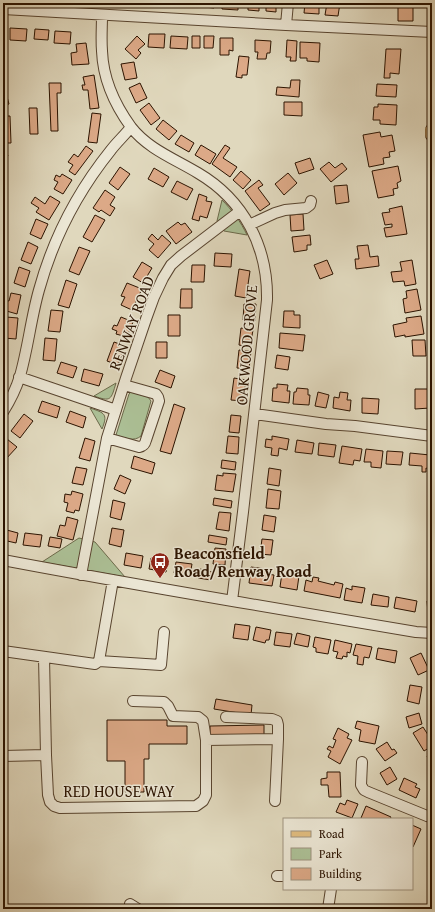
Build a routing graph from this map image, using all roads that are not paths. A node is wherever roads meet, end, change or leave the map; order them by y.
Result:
1 (288, 3) edge
2 (3, 9) edge
3 (102, 14) junction
4 (286, 25) junction
5 (432, 32) edge
6 (131, 127) junction
7 (432, 130) edge
8 (432, 135) edge
9 (311, 201) dead end
10 (240, 211) junction
11 (249, 225) junction
12 (20, 377) junction
13 (124, 385) junction
14 (116, 410) junction
15 (3, 412) edge
16 (254, 414) junction
17 (432, 436) edge
18 (107, 438) junction
19 (3, 560) edge
20 (81, 575) junction
21 (113, 580) junction
22 (232, 601) junction
23 (164, 632) dead end
24 (432, 633) edge
25 (3, 651) edge
26 (44, 657) junction
27 (99, 661) junction
28 (133, 701) dead end
29 (226, 718) dead end
30 (278, 739) junction
31 (206, 740) junction
32 (46, 755) junction
33 (3, 756) edge
34 (362, 762) dead end
35 (275, 800) dead end
36 (432, 817) edge
37 (331, 890) edge
38 (328, 909) edge

1 - 4 street
2 - 3 street
3 - 4 street
3 - 6 street, OAKWOOD GROVE
4 - 5 street
6 - 10 street, OAKWOOD GROVE
6 - 12 street
7 - 8 main road
9 - 11 street
10 - 11 street, OAKWOOD GROVE
10 - 13 street, RENWAY ROAD
11 - 16 street, OAKWOOD GROVE
12 - 14 street
12 - 15 street
13 - 14 street, RENWAY ROAD
13 - 18 street, RENWAY ROAD
14 - 18 street, RENWAY ROAD
16 - 17 street
16 - 22 street, OAKWOOD GROVE
18 - 20 street, RENWAY ROAD
19 - 20 street
20 - 21 street
21 - 22 street
21 - 27 street
22 - 24 street
23 - 27 street
25 - 26 street
26 - 27 street
26 - 32 street, RED HOUSE WAY
28 - 31 street
29 - 30 street
30 - 31 street
30 - 35 street
31 - 32 street, RED HOUSE WAY
32 - 33 street
34 - 36 street
37 - 38 street

